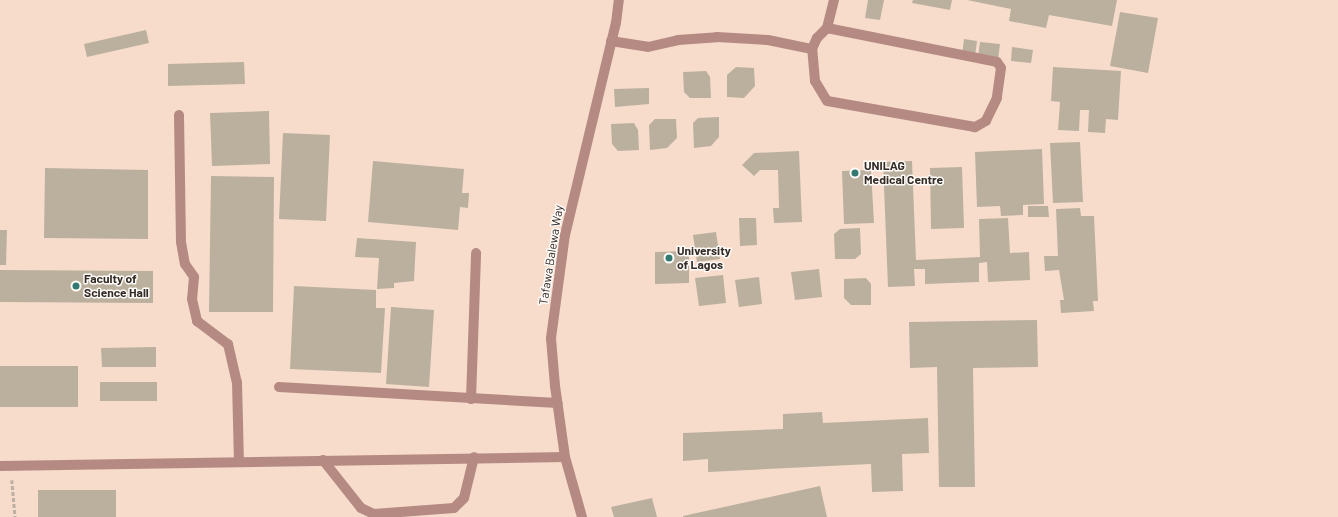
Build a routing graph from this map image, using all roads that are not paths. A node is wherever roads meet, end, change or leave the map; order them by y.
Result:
1 (619, 0) edge
2 (834, 0) edge
3 (827, 28) junction
4 (611, 41) junction
5 (812, 49) junction
6 (179, 116) dead end
7 (476, 253) dead end
8 (279, 387) dead end
9 (471, 399) junction
10 (558, 403) junction
11 (474, 457) junction
12 (565, 457) junction
13 (323, 460) junction
14 (239, 462) junction
15 (0, 466) edge
16 (582, 517) edge

1 - 4 street, Tafawa Balewa Way
2 - 3 street
3 - 5 street
3 - 5 street
4 - 5 street
4 - 10 street, Tafawa Balewa Way
6 - 14 street
7 - 9 street
8 - 9 street
9 - 10 street
10 - 12 street, Tafawa Balewa Way
11 - 12 street
11 - 13 street
11 - 13 street
12 - 16 street, Tafawa Balewa Way
13 - 14 street
14 - 15 street

